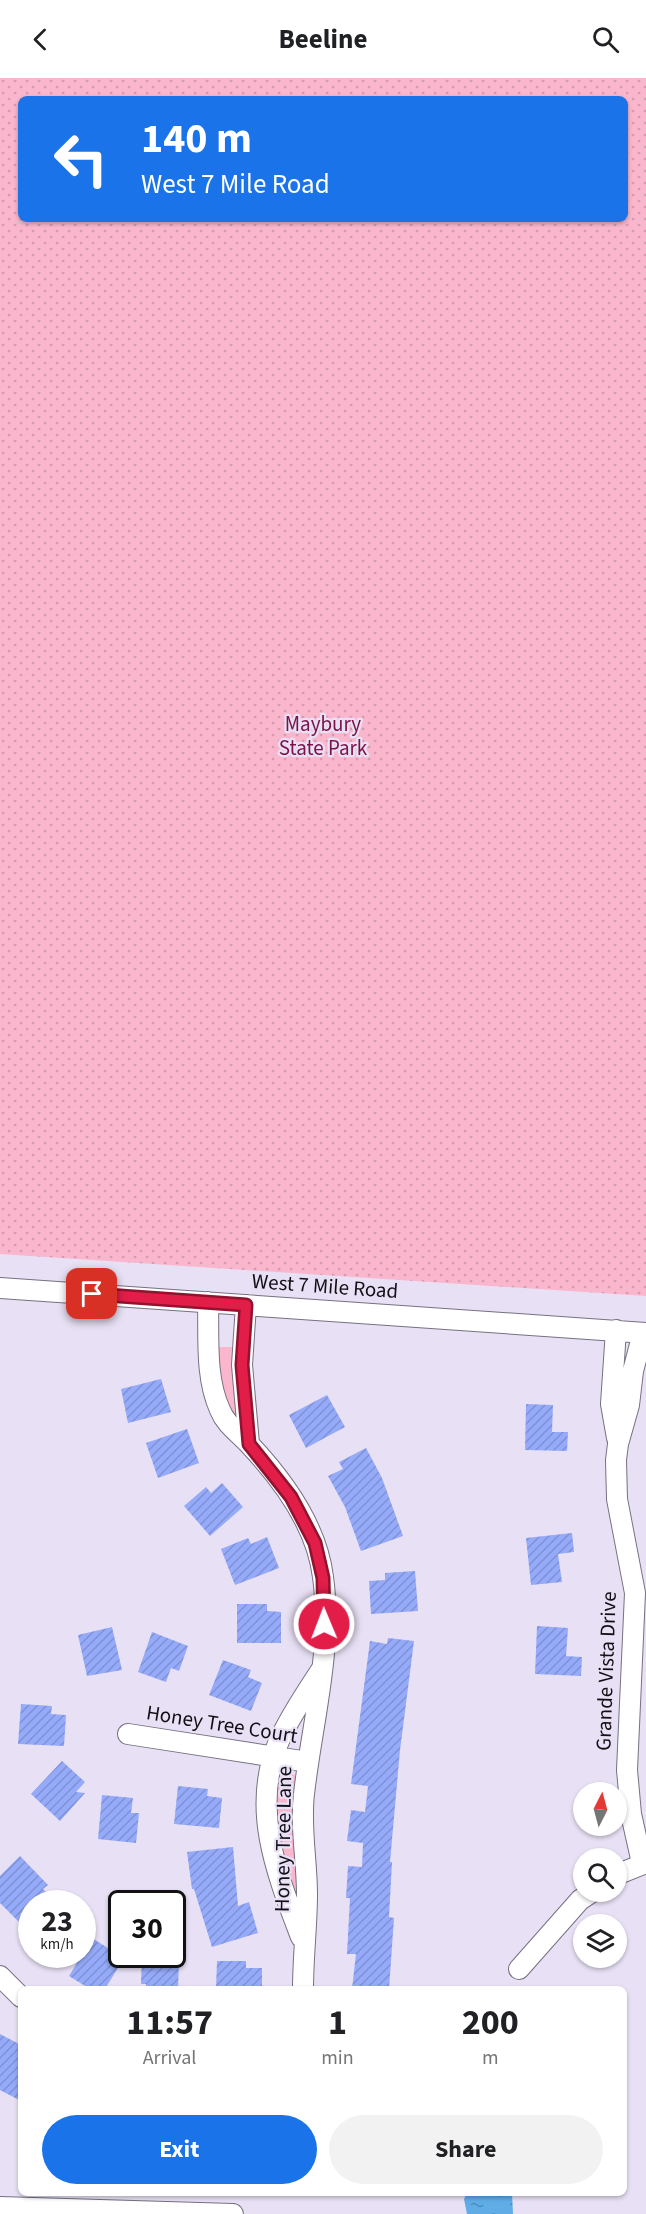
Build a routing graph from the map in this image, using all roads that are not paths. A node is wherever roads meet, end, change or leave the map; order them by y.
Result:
1 (0, 1288) edge
2 (208, 1302) junction
3 (246, 1305) junction
4 (615, 1330) junction
5 (644, 1333) edge
6 (249, 1444) junction
7 (618, 1444) junction
8 (322, 1666) junction
9 (128, 1734) dead end
10 (274, 1757) junction
11 (308, 1762) junction
12 (644, 1863) edge
13 (627, 1870) edge
14 (578, 1902) edge
15 (303, 1942) junction
16 (519, 1969) dead end
17 (0, 1976) edge
18 (303, 1986) edge
19 (18, 1994) edge
20 (0, 2207) edge
21 (233, 2214) edge

1 - 2 street, West 7 Mile Road
2 - 3 street, West 7 Mile Road
2 - 6 street, Honey Tree Lane
3 - 4 street, West 7 Mile Road
3 - 6 street
4 - 5 street, West 7 Mile Road
4 - 7 street, Grande Vista Drive
5 - 7 street, Grande Vista Drive
6 - 8 street, Honey Tree Lane
7 - 12 street, Grande Vista Drive
8 - 10 street, Honey Tree Lane
8 - 11 street, Honey Tree Lane
9 - 10 street, Honey Tree Court
10 - 11 street, Honey Tree Court
10 - 15 street, Honey Tree Lane
11 - 15 street, Honey Tree Lane
12 - 13 street, Grande Vista Drive
14 - 16 street
15 - 18 street, Honey Tree Lane
17 - 19 street
20 - 21 street

